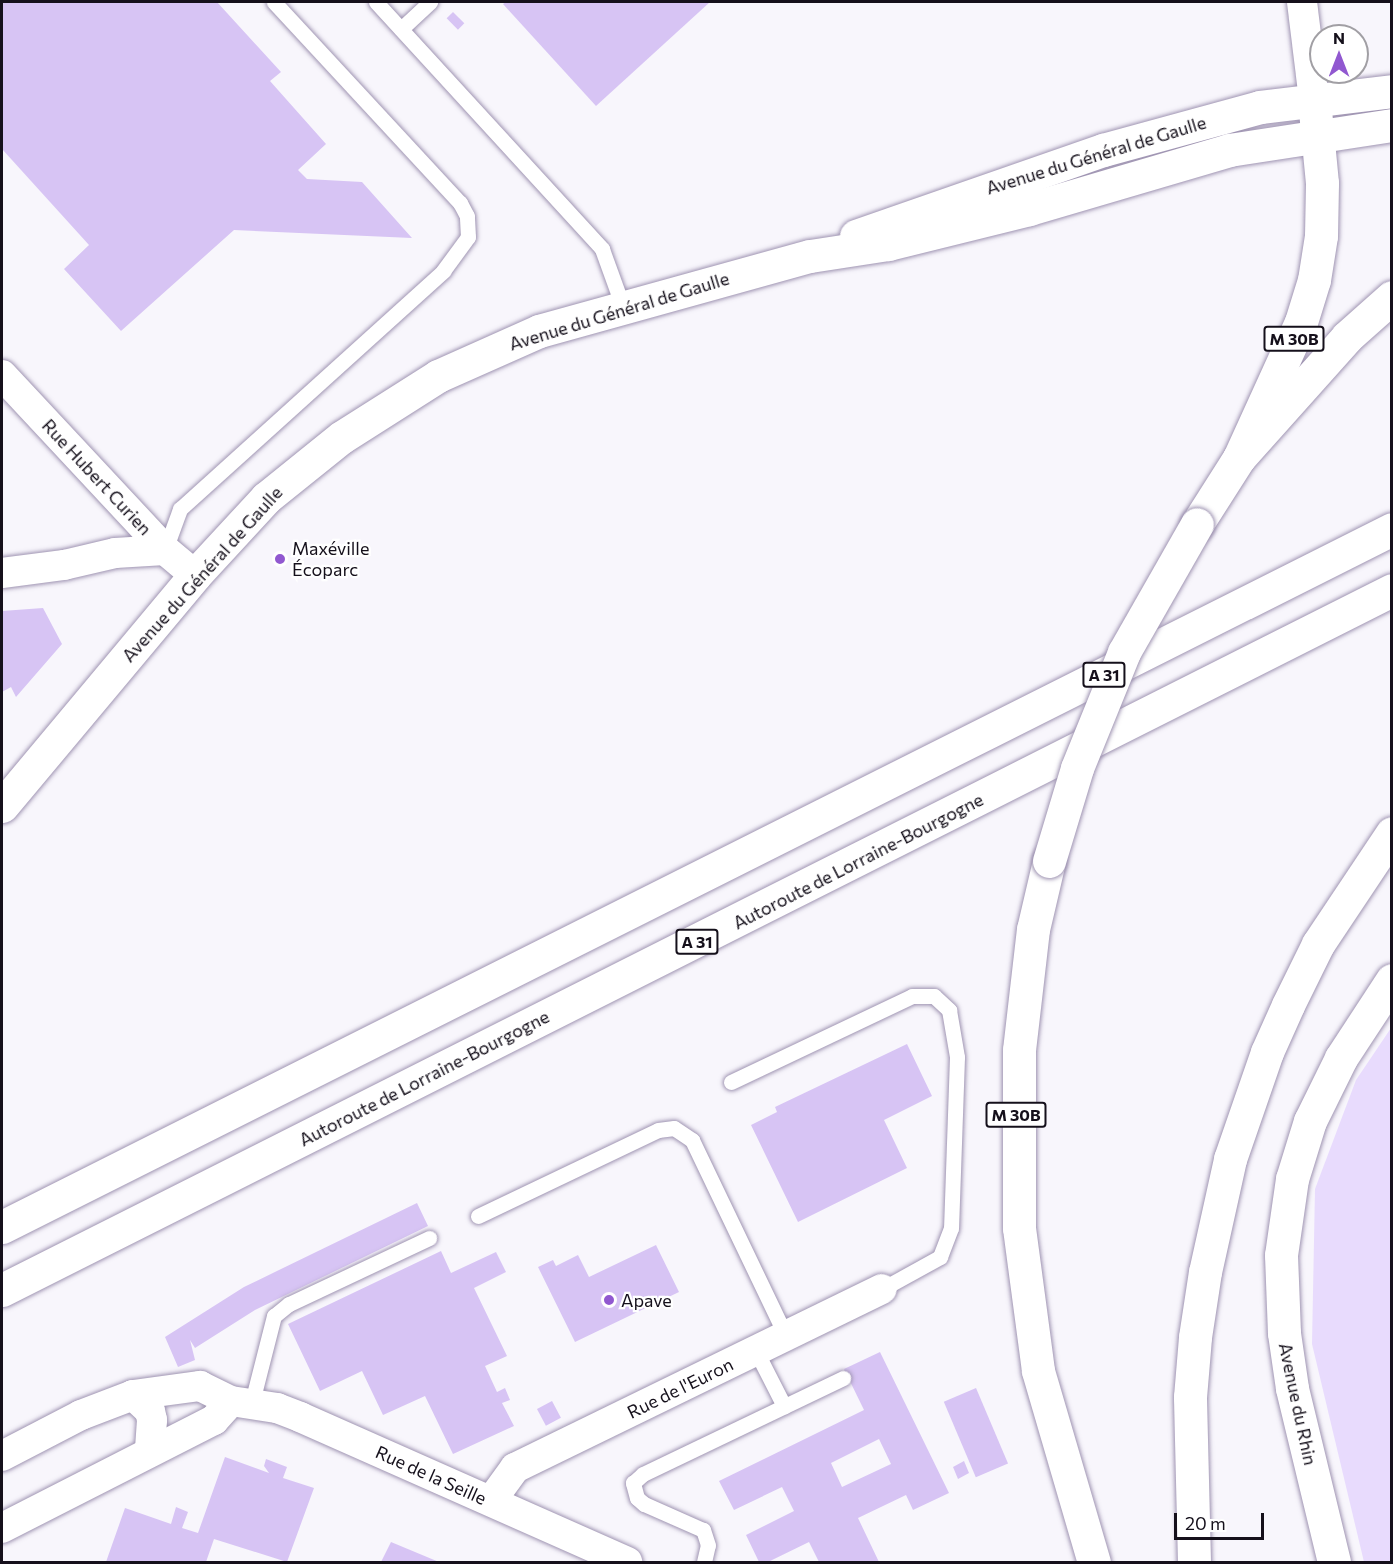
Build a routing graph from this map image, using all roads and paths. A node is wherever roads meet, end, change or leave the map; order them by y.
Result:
1 (274, 2) edge
2 (376, 2) edge
3 (430, 2) edge
4 (1302, 2) edge
5 (400, 29) junction
6 (1392, 91) edge
7 (1314, 100) junction
8 (1392, 125) edge
9 (1317, 134) junction
10 (810, 256) junction
11 (1392, 297) edge
12 (623, 307) junction
13 (2, 375) edge
14 (1239, 458) junction
15 (1392, 529) edge
16 (165, 550) junction
17 (2, 573) edge
18 (195, 575) junction
19 (1392, 590) edge
20 (2, 806) edge
21 (1392, 833) edge
22 (1392, 980) edge
23 (731, 1082) dead end
24 (478, 1216) dead end
25 (2, 1227) edge
26 (429, 1238) dead end
27 (882, 1289) joint
28 (2, 1290) edge
29 (786, 1336) junction
30 (756, 1351) junction
31 (843, 1378) dead end
32 (133, 1395) junction
33 (242, 1401) junction
34 (784, 1407) junction
35 (150, 1452) junction
36 (2, 1456) edge
37 (491, 1501) junction
38 (2, 1528) edge
39 (627, 1563) edge
40 (704, 1563) edge
41 (1094, 1563) edge
42 (1194, 1563) edge
43 (1334, 1563) edge

1 - 16 lane
2 - 5 lane
3 - 5 lane
4 - 7 street
5 - 12 lane
6 - 7 main road, Avenue du Général de Gaulle
7 - 9 main road, M 30B
7 - 10 main road, Avenue du Général de Gaulle
8 - 9 main road, Avenue du Général de Gaulle
9 - 10 main road, Avenue du Général de Gaulle
9 - 14 main road, M 30B
10 - 12 main road, Avenue du Général de Gaulle
11 - 14 main road
12 - 18 main road, Avenue du Général de Gaulle
13 - 16 street, Rue Hubert Curien
14 - 41 main road, M 30B, bridge
15 - 25 main road, A 31
16 - 17 street
16 - 18 street, Rue Hubert Curien
18 - 20 main road, Avenue du Général de Gaulle
19 - 28 main road, Autoroute de Lorraine-Bourgogne / A 31
21 - 42 main road
22 - 43 main road, Avenue du Rhin
23 - 27 lane
24 - 29 lane
26 - 33 lane
27 - 29 street, Rue de l'Euron
29 - 30 street, Rue de l'Euron
30 - 34 lane
30 - 37 street, Rue de l'Euron
31 - 34 lane
32 - 33 street, Rue de la Seille
32 - 35 street
32 - 36 street, Rue de la Seille
33 - 35 street
33 - 37 street, Rue de la Seille
34 - 40 lane
35 - 38 street
37 - 39 street, Rue de la Seille

